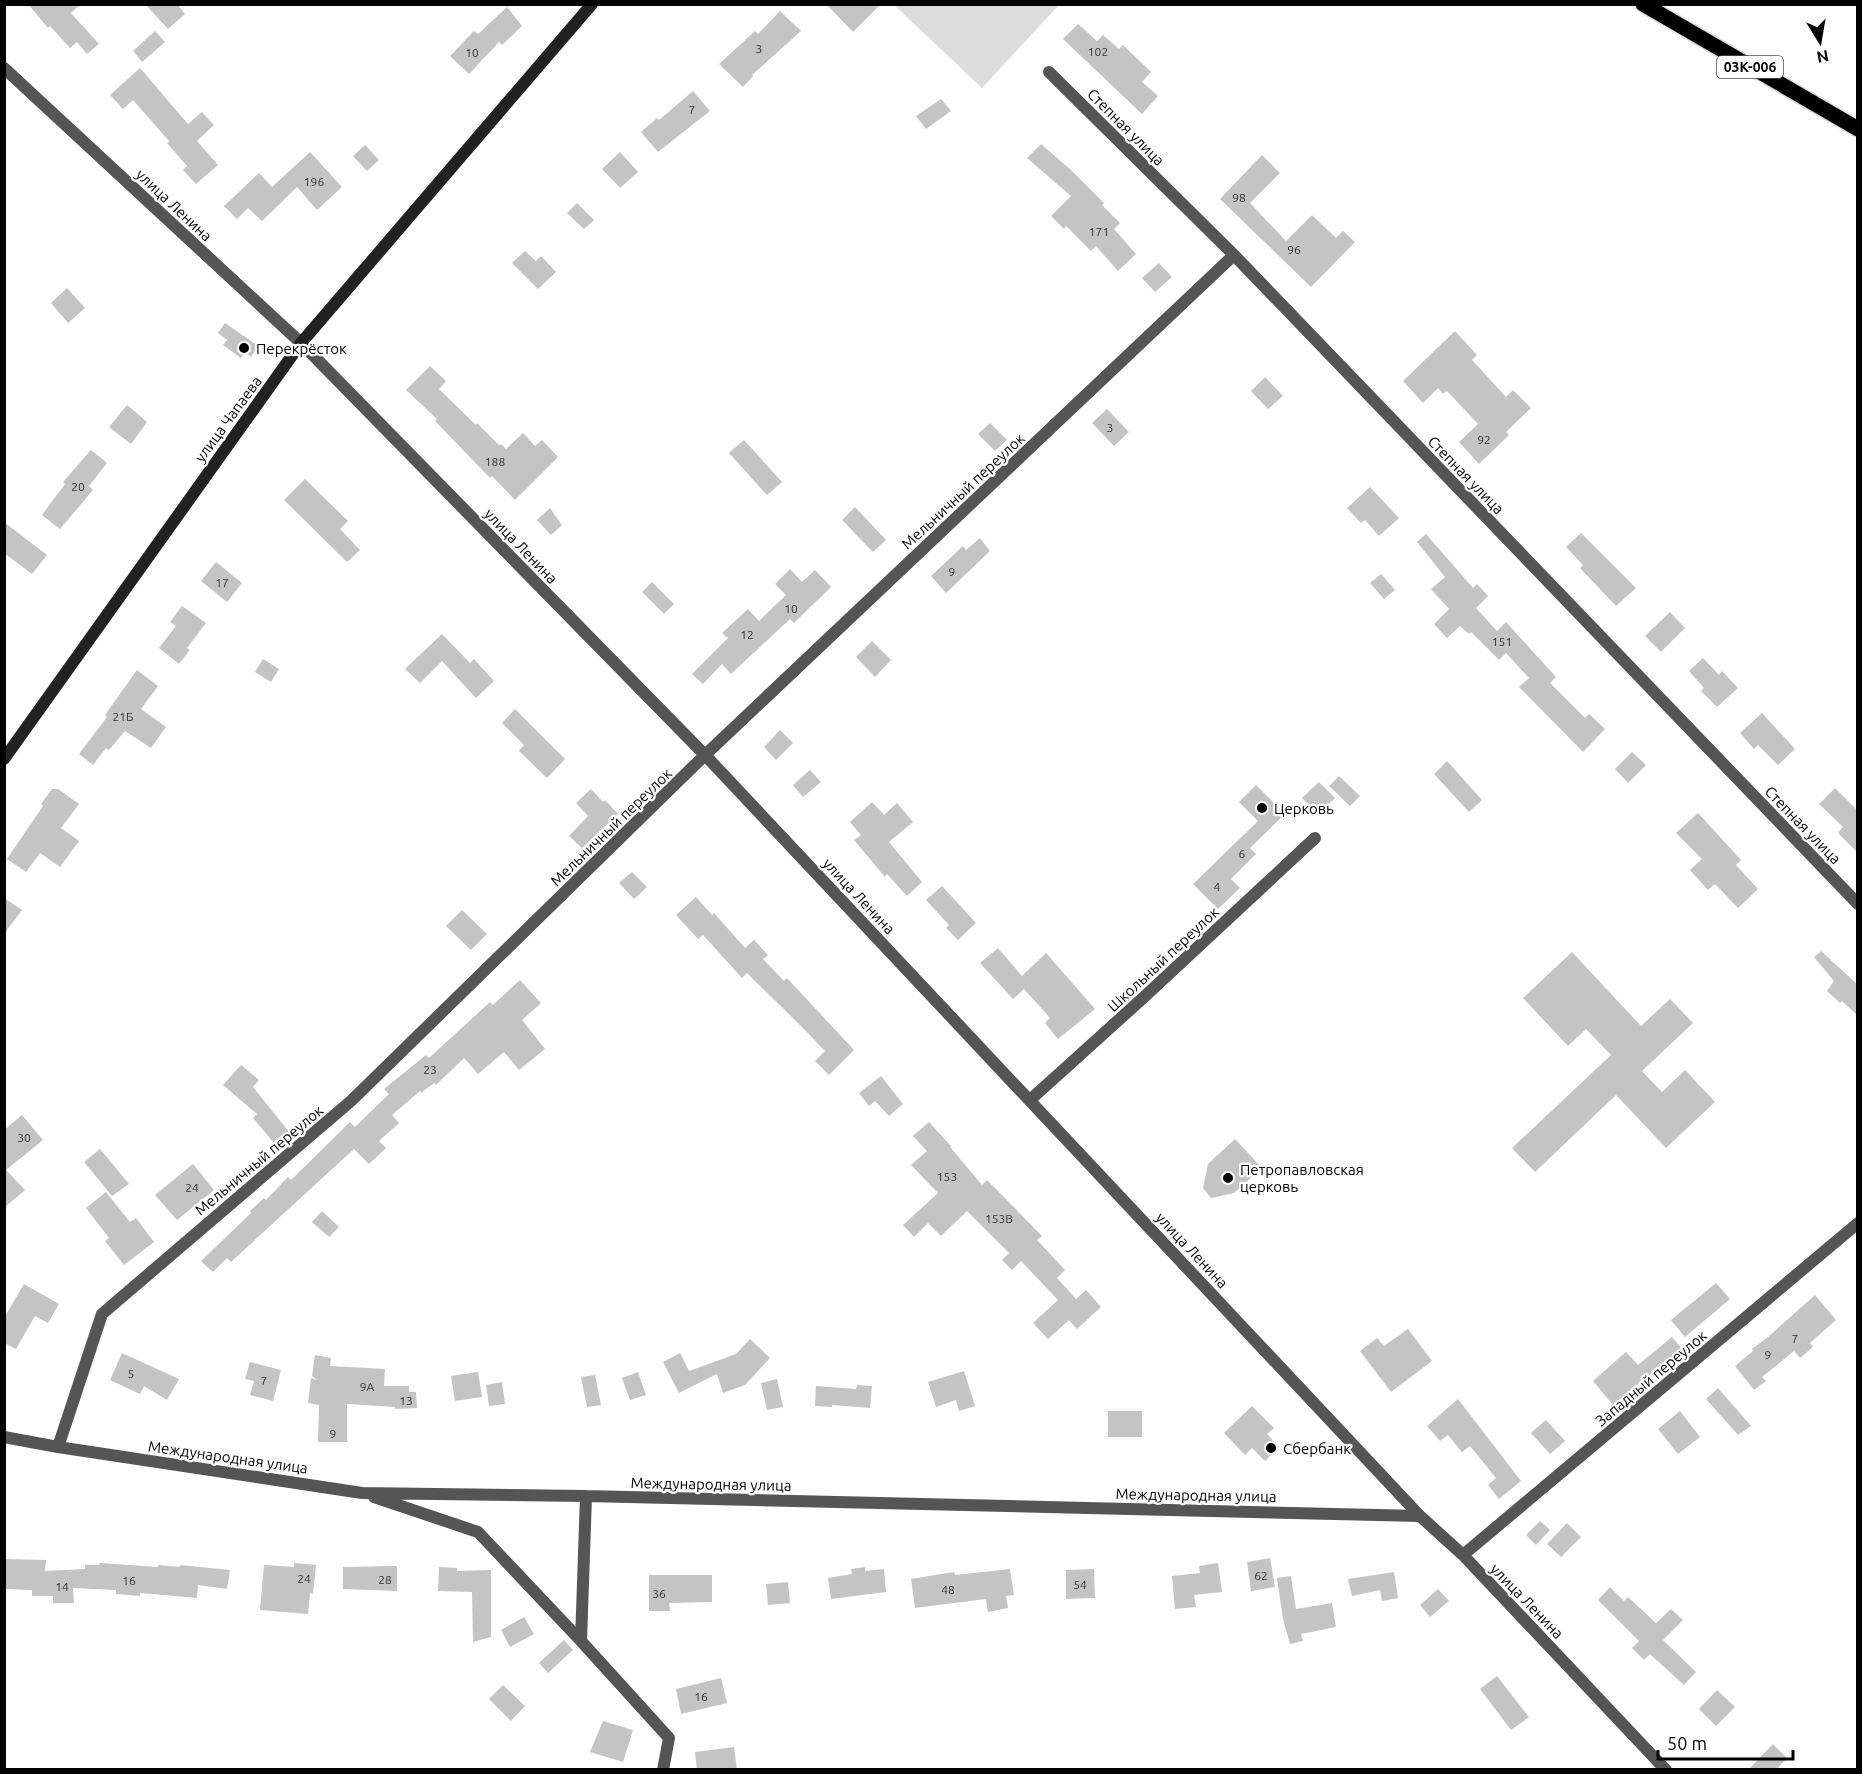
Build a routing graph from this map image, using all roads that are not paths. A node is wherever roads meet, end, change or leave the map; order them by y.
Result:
1 (592, 4) edge
2 (1643, 4) edge
3 (4, 68) edge
4 (1049, 72) dead end
5 (1857, 129) edge
6 (1234, 255) junction
7 (301, 343) junction
8 (705, 755) junction
9 (4, 759) edge
10 (1315, 838) dead end
11 (1857, 904) edge
12 (1030, 1100) junction
13 (1857, 1223) edge
14 (4, 1437) edge
15 (58, 1447) junction
16 (362, 1492) junction
17 (586, 1496) junction
18 (1420, 1516) junction
19 (1463, 1555) junction
20 (581, 1641) junction
21 (1662, 1768) edge
22 (663, 1770) edge

1 - 7 main road, улица Чапаева
2 - 5 main road, 03К-006
3 - 7 street, улица Ленина
4 - 6 street, Степная улица
6 - 8 street, Мельничный переулок
6 - 11 street, Степная улица
7 - 8 street, улица Ленина
7 - 9 main road, улица Чапаева
8 - 12 street, улица Ленина
8 - 15 street, Мельничный переулок
10 - 12 street, Школьный переулок
12 - 18 street, улица Ленина
13 - 19 street, Западный переулок
14 - 15 street, Международная улица
15 - 16 street, Международная улица
16 - 17 street, Международная улица
16 - 20 street
17 - 18 street, Международная улица
17 - 20 street
18 - 19 street, улица Ленина
19 - 21 street, улица Ленина
20 - 22 street

